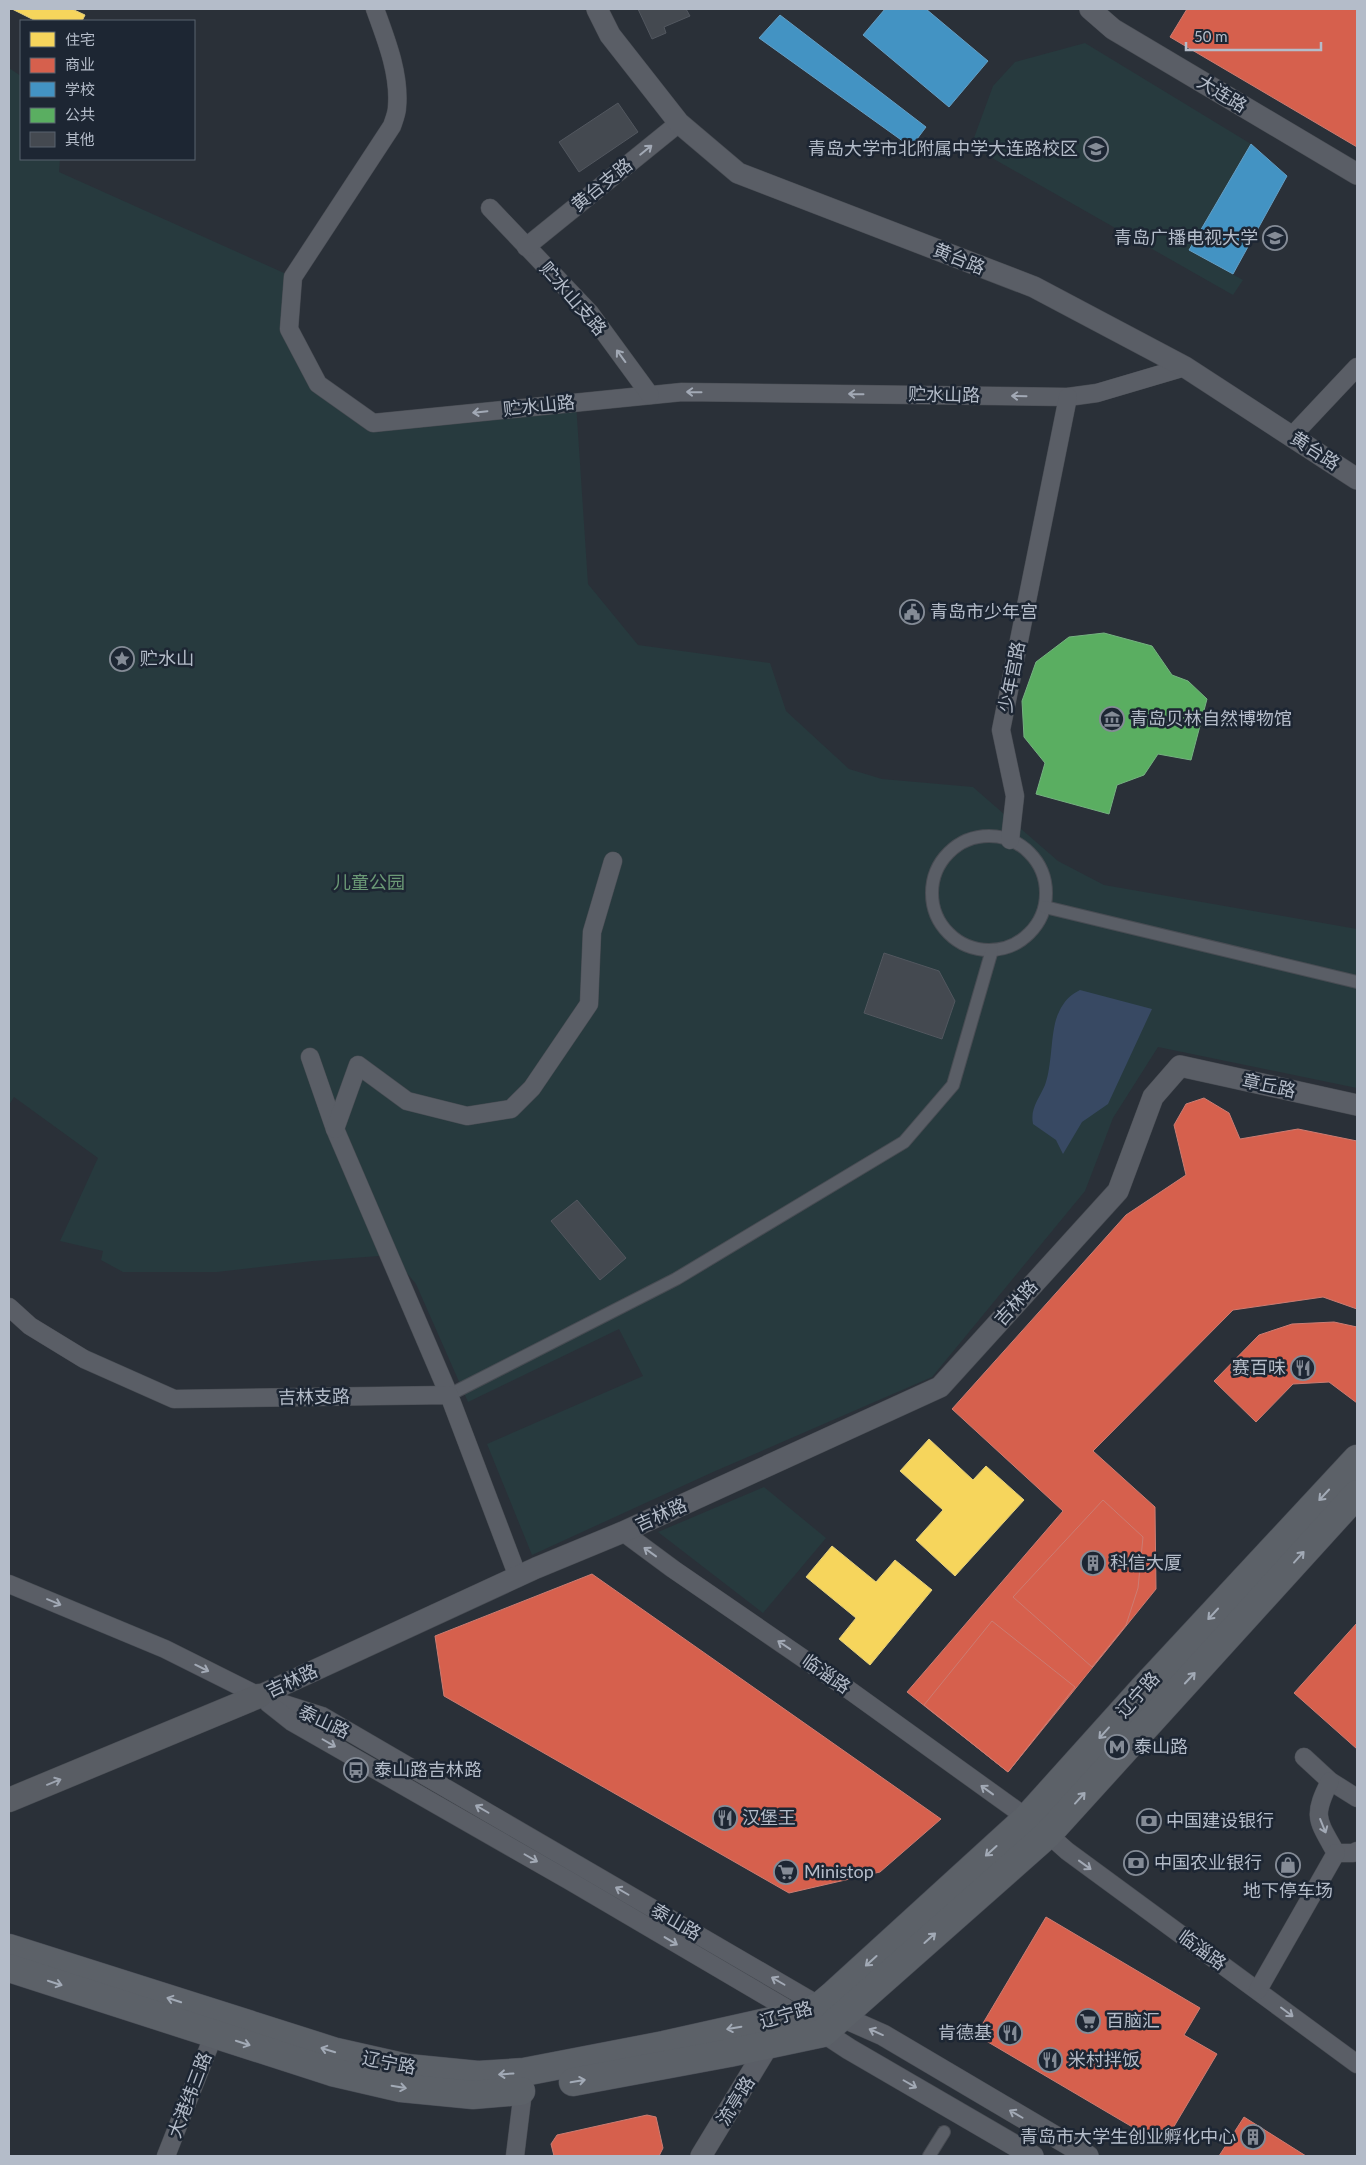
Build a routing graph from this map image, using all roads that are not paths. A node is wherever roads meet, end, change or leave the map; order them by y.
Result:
1 (376, 9) edge
2 (597, 9) edge
3 (1090, 9) edge
4 (679, 123) junction
5 (1357, 174) edge
6 (490, 208) dead end
7 (526, 247) junction
8 (1185, 367) junction
9 (1357, 367) edge
10 (650, 396) junction
11 (1068, 397) junction
12 (1292, 436) junction
13 (1357, 479) edge
14 (1010, 840) junction
15 (613, 861) dead end
16 (1045, 907) junction
17 (992, 950) junction
18 (1357, 982) edge
19 (310, 1057) dead end
20 (1180, 1066) joint
21 (1357, 1105) edge
22 (335, 1129) junction
23 (9, 1307) edge
24 (449, 1395) junction
25 (1357, 1459) edge
26 (1357, 1494) edge
27 (623, 1532) junction
28 (518, 1577) junction
29 (9, 1584) edge
30 (259, 1696) junction
31 (1304, 1757) dead end
32 (1330, 1780) junction
33 (1357, 1798) edge
34 (9, 1800) edge
35 (1037, 1826) junction
36 (1357, 1851) edge
37 (1336, 1853) junction
38 (9, 1948) edge
39 (9, 1968) edge
40 (1258, 1990) junction
41 (821, 2018) junction
42 (214, 2034) junction
43 (769, 2044) junction
44 (1357, 2064) edge
45 (523, 2091) junction
46 (944, 2132) dead end
47 (166, 2156) edge
48 (515, 2156) edge
49 (701, 2156) edge
50 (929, 2156) edge
51 (1033, 2156) edge
52 (1088, 2156) edge

10 -> 1 street, 贮水山路
2 - 4 street, 黄台路
3 - 5 street, 大连路
7 -> 4 street, 黄台支路
4 - 8 street, 黄台路
6 - 7 street, 贮水山支路
10 -> 7 street, 贮水山支路
8 - 11 street, 贮水山路
8 - 12 street, 黄台路
9 - 12 street
11 -> 10 street, 贮水山路
11 - 14 street, 少年宫路
12 - 13 street, 黄台路
14 - 16 street
14 - 17 street
15 - 22 street
16 - 17 street
16 - 18 street
17 - 24 street
19 - 22 street
20 - 21 street, 章丘路
20 - 27 street, 吉林路
22 - 24 street
23 - 24 street, 吉林支路
24 - 28 street
25 -> 35 main road, 辽宁路
35 -> 26 main road, 辽宁路
27 - 28 street, 吉林路
35 -> 27 street, 临淄路
28 - 30 street, 吉林路
29 -> 30 street, 泰山路
34 -> 30 main road, 吉林路
30 - 41 street, 泰山路
31 - 32 street
32 - 33 street
32 -> 37 street
35 -> 40 street, 临淄路
35 - 41 main road, 辽宁路
36 - 37 street
37 - 40 street
41 -> 38 main road, 辽宁路
39 -> 42 main road, 辽宁路
40 -> 44 street, 临淄路
41 - 43 main road, 辽宁路
41 -> 51 street, 泰山路
52 -> 41 street, 泰山路
42 -> 45 main road, 辽宁路
42 - 47 street, 大港纬三路
45 -> 43 main road, 辽宁路
43 - 49 street, 流亭路
45 - 48 street
46 - 50 street

